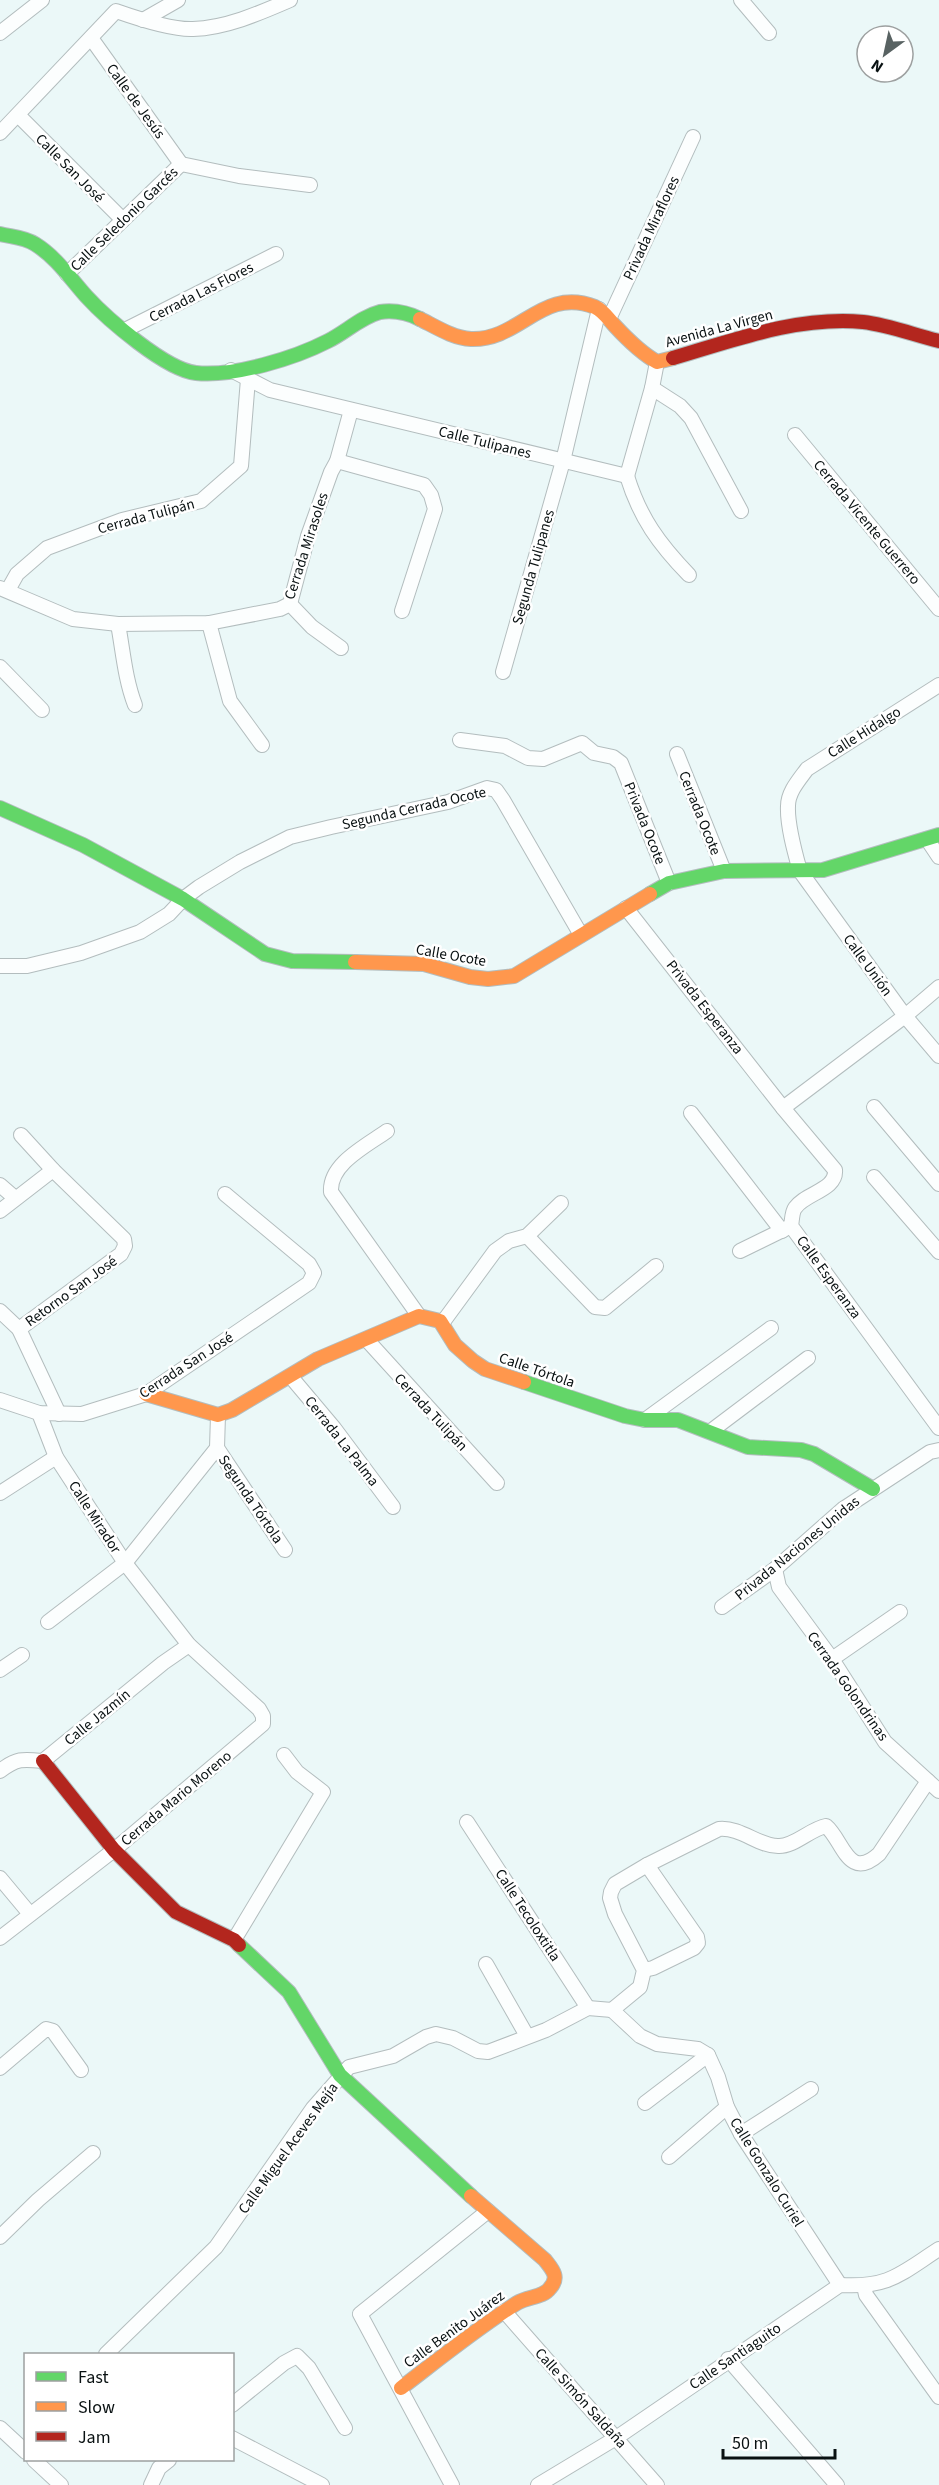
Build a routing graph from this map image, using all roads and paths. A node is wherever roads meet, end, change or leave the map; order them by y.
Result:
1 (42, 0) edge
2 (177, 0) edge
3 (290, 0) edge
4 (741, 0) edge
5 (113, 5) edge
6 (143, 20) junction
7 (0, 33) edge
8 (769, 33) dead end
9 (91, 38) junction
10 (18, 115) junction
11 (0, 133) edge
12 (693, 137) dead end
13 (181, 164) junction
14 (310, 185) dead end
15 (123, 220) junction
16 (0, 234) edge
17 (276, 254) dead end
18 (67, 274) junction
19 (599, 309) junction
20 (609, 319) junction
21 (125, 330) junction
22 (939, 341) edge
23 (657, 362) junction
24 (231, 370) junction
25 (248, 378) junction
26 (652, 388) junction
27 (351, 410) junction
28 (795, 435) dead end
29 (337, 461) junction
30 (563, 461) junction
31 (627, 476) junction
32 (741, 511) dead end
33 (689, 575) dead end
34 (4, 589) edge
35 (290, 604) junction
36 (939, 609) edge
37 (402, 611) dead end
38 (209, 623) junction
39 (118, 624) junction
40 (341, 648) dead end
41 (0, 667) edge
42 (503, 672) dead end
43 (939, 685) edge
44 (135, 705) dead end
45 (42, 710) dead end
46 (460, 740) dead end
47 (262, 745) dead end
48 (677, 754) dead end
49 (0, 808) edge
50 (933, 837) edge
51 (939, 857) edge
52 (724, 871) junction
53 (800, 871) junction
54 (669, 883) junction
55 (183, 899) junction
56 (626, 908) junction
57 (581, 935) junction
58 (0, 966) edge
59 (939, 987) edge
60 (905, 1016) junction
61 (939, 1056) edge
62 (874, 1107) dead end
63 (783, 1108) junction
64 (691, 1113) dead end
65 (387, 1131) dead end
66 (21, 1135) dead end
67 (54, 1170) junction
68 (874, 1177) dead end
69 (939, 1184) edge
70 (0, 1185) edge
71 (225, 1194) dead end
72 (15, 1198) junction
73 (561, 1203) dead end
74 (0, 1211) edge
75 (786, 1229) junction
76 (526, 1236) junction
77 (740, 1251) dead end
78 (939, 1252) edge
79 (656, 1266) dead end
80 (0, 1311) edge
81 (419, 1316) junction
82 (443, 1322) junction
83 (771, 1328) dead end
84 (18, 1329) junction
85 (366, 1340) junction
86 (808, 1358) dead end
87 (291, 1377) junction
88 (146, 1394) junction
89 (0, 1400) edge
90 (39, 1413) junction
91 (59, 1414) junction
92 (218, 1415) junction
93 (645, 1420) junction
94 (939, 1428) edge
95 (711, 1431) junction
96 (217, 1448) junction
97 (936, 1455) edge
98 (56, 1457) junction
99 (497, 1483) dead end
100 (873, 1489) junction
101 (0, 1493) edge
102 (393, 1507) dead end
103 (285, 1550) dead end
104 (124, 1563) junction
105 (775, 1569) junction
106 (722, 1608) dead end
107 (900, 1612) dead end
108 (48, 1622) dead end
109 (189, 1645) junction
110 (22, 1655) dead end
111 (832, 1659) junction
112 (0, 1670) edge
113 (284, 1755) dead end
114 (43, 1761) junction
115 (0, 1771) edge
116 (928, 1781) junction
117 (939, 1791) edge
118 (467, 1822) dead end
119 (114, 1850) junction
120 (647, 1864) junction
121 (0, 1878) edge
122 (30, 1914) junction
123 (0, 1938) edge
124 (234, 1940) junction
125 (486, 1964) dead end
126 (644, 1970) junction
127 (588, 2008) junction
128 (612, 2010) junction
129 (527, 2036) junction
130 (708, 2055) junction
131 (0, 2068) edge
132 (81, 2070) dead end
133 (340, 2075) junction
134 (811, 2089) dead end
135 (645, 2103) dead end
136 (727, 2107) junction
137 (741, 2134) junction
138 (93, 2153) dead end
139 (669, 2157) dead end
140 (488, 2211) junction
141 (0, 2237) edge
142 (939, 2249) edge
143 (840, 2285) junction
144 (864, 2286) junction
145 (504, 2311) junction
146 (108, 2353) edge
147 (728, 2359) junction
148 (401, 2388) junction
149 (939, 2397) edge
150 (234, 2403) edge
151 (0, 2428) edge
152 (345, 2428) dead end
153 (616, 2438) junction
154 (234, 2439) edge
155 (22, 2442) edge
156 (35, 2461) edge
157 (159, 2462) edge
158 (61, 2485) edge
159 (152, 2485) edge
160 (322, 2485) edge
161 (452, 2485) edge
162 (538, 2485) edge
163 (657, 2485) edge
164 (837, 2485) edge

1 - 7 street
2 - 6 street
3 - 6 street
4 - 8 street
5 - 6 street
5 - 9 street
9 - 10 street
9 - 13 street, Calle de Jesús
10 - 11 street
10 - 15 street, Calle San José
12 - 20 street, Privada Miraflores
13 - 14 street
13 - 15 street, Calle Seledonio Garcés
15 - 18 street, Calle Seledonio Garcés
16 - 18 street
17 - 21 street, Cerrada Las Flores
18 - 21 street
19 - 20 street, Avenida La Virgen
19 - 24 street
19 - 30 street, Segunda Tulipanes
20 - 23 street, Avenida La Virgen
21 - 24 street
22 - 23 street, Avenida La Virgen
23 - 26 street
24 - 25 street, Calle Tulipanes
25 - 27 street, Calle Tulipanes
25 - 34 street, Cerrada Tulipán
26 - 31 street
26 - 32 street
27 - 29 street, Cerrada Mirasoles
27 - 30 street, Calle Tulipanes
28 - 36 street, Cerrada Vicente Guerrero
29 - 35 street, Cerrada Mirasoles
29 - 37 street
30 - 31 street, Calle Tulipanes
30 - 42 street, Segunda Tulipanes
31 - 33 street
34 - 39 street, Cerrada Mirasoles
35 - 38 street, Cerrada Mirasoles
35 - 40 street
38 - 39 street, Cerrada Mirasoles
38 - 47 street
39 - 44 street
41 - 45 street
43 - 53 street, Calle Hidalgo
46 - 54 street, Privada Ocote
48 - 52 street, Cerrada Ocote
49 - 55 street, Calle Ocote
50 - 51 street
50 - 53 street, Calle Ocote
52 - 53 street, Calle Ocote
52 - 54 street, Calle Ocote
53 - 60 street, Calle Unión
54 - 56 street, Calle Ocote
55 - 57 street, Calle Ocote
55 - 57 street, Segunda Cerrada Ocote
55 - 58 street
56 - 57 street, Calle Ocote
56 - 63 street, Privada Esperanza
59 - 60 street
60 - 61 street, Calle Unión
60 - 63 street
62 - 69 street
63 - 75 street, Calle Esperanza
64 - 75 street
65 - 81 street
66 - 67 street
67 - 72 street
67 - 84 street, Retorno San José
68 - 78 street
70 - 72 street
71 - 88 street, Cerrada San José
72 - 74 street
73 - 76 street
75 - 77 street
75 - 94 street, Calle Esperanza
76 - 79 street
76 - 82 street
80 - 84 street
81 - 82 street
81 - 85 street
82 - 93 street, Calle Tórtola
83 - 93 street
84 - 91 street
85 - 87 street
85 - 99 street, Cerrada Tulipán
86 - 95 street
87 - 92 street
87 - 102 street, Cerrada La Palma
88 - 91 street, Cerrada San José
88 - 92 street
89 - 90 street
90 - 91 street, Cerrada San José
90 - 98 street, Calle Mirador
92 - 96 street
93 - 95 street, Calle Tórtola
95 - 100 street, Calle Tórtola
96 - 103 street, Segunda Tórtola
96 - 104 street
97 - 100 street
98 - 101 street
98 - 104 street, Calle Mirador
100 - 105 street, Privada Naciones Unidas
104 - 108 street
104 - 109 street, Calle Mirador
105 - 106 street, Privada Naciones Unidas
105 - 111 street, Cerrada Golondrinas
107 - 111 street
109 - 114 street, Calle Jazmín
109 - 119 street, Cerrada Mario Moreno
110 - 112 street
111 - 116 street, Cerrada Golondrinas
113 - 124 street
114 - 115 street
114 - 119 street
116 - 117 street, Cerrada Golondrinas
116 - 120 street
118 - 127 street, Calle Tecoloxtitla
119 - 122 street, Cerrada Mario Moreno
119 - 124 street
120 - 126 street
120 - 126 street
121 - 122 street
122 - 123 street, Cerrada Mario Moreno
124 - 133 street
125 - 129 street
126 - 128 street
127 - 128 street
127 - 129 street, Calle Miguel Aceves Mejía
128 - 130 street
129 - 133 street, Calle Miguel Aceves Mejía
130 - 135 street
130 - 136 street, Calle Gonzalo Curiel
131 - 132 street
133 - 140 street
133 - 146 street, Calle Miguel Aceves Mejía
134 - 137 street
136 - 137 street, Calle Gonzalo Curiel
136 - 139 street
137 - 143 street, Calle Gonzalo Curiel
138 - 141 street
140 - 145 street, Calle Benito Juárez
140 - 148 street
142 - 144 street
143 - 144 street
143 - 147 street, Calle Santiaguito
144 - 149 street
145 - 148 street, Calle Benito Juárez
145 - 153 street, Calle Simón Saldaña
147 - 153 street, Calle Santiaguito
147 - 164 street
148 - 161 street
150 - 152 street
151 - 155 street
153 - 162 street, Calle Santiaguito
153 - 163 street, Calle Simón Saldaña
154 - 160 street
156 - 158 street
157 - 159 street

